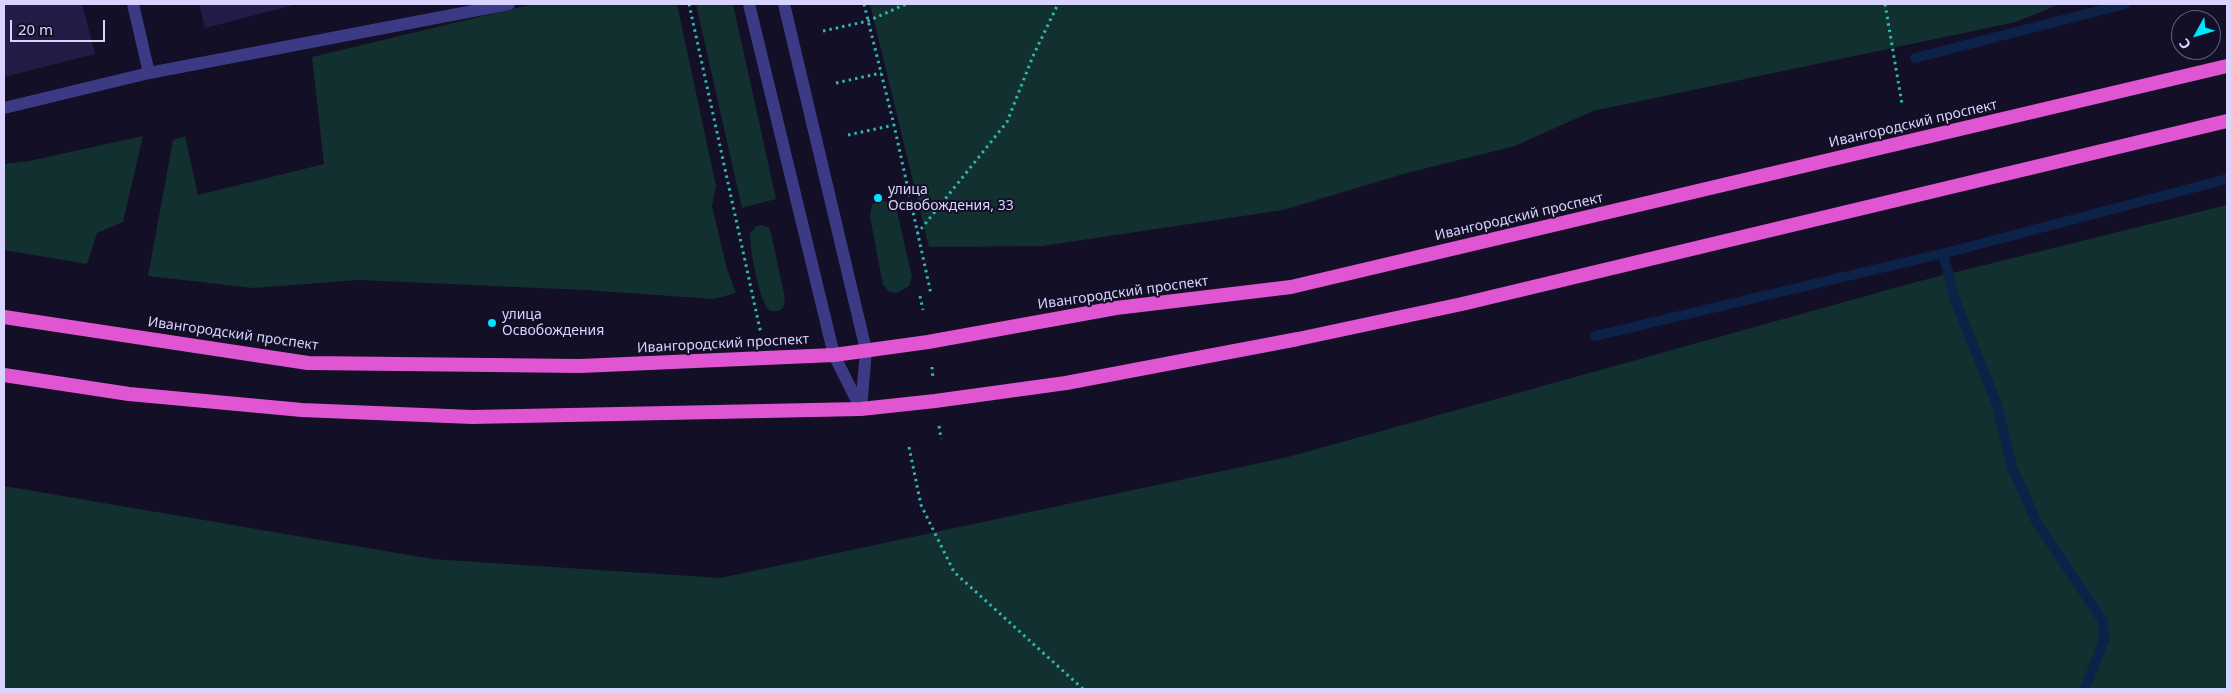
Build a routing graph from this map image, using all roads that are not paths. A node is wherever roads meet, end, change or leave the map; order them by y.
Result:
1 (133, 4) edge
2 (510, 4) edge
3 (749, 4) edge
4 (784, 4) edge
5 (487, 6) edge
6 (2227, 66) edge
7 (150, 73) junction
8 (4, 108) edge
9 (2227, 121) edge
10 (4, 317) edge
11 (866, 350) junction
12 (834, 355) junction
13 (4, 375) edge
14 (861, 409) junction

1 - 7 street
2 - 5 street
3 - 12 street
4 - 11 street
5 - 7 street
6 - 11 highway, Ивангородский проспект
7 - 8 street
9 - 14 highway
10 - 12 highway, Ивангородский проспект
11 - 12 highway, Ивангородский проспект
11 - 14 street
12 - 14 street
13 - 14 highway

